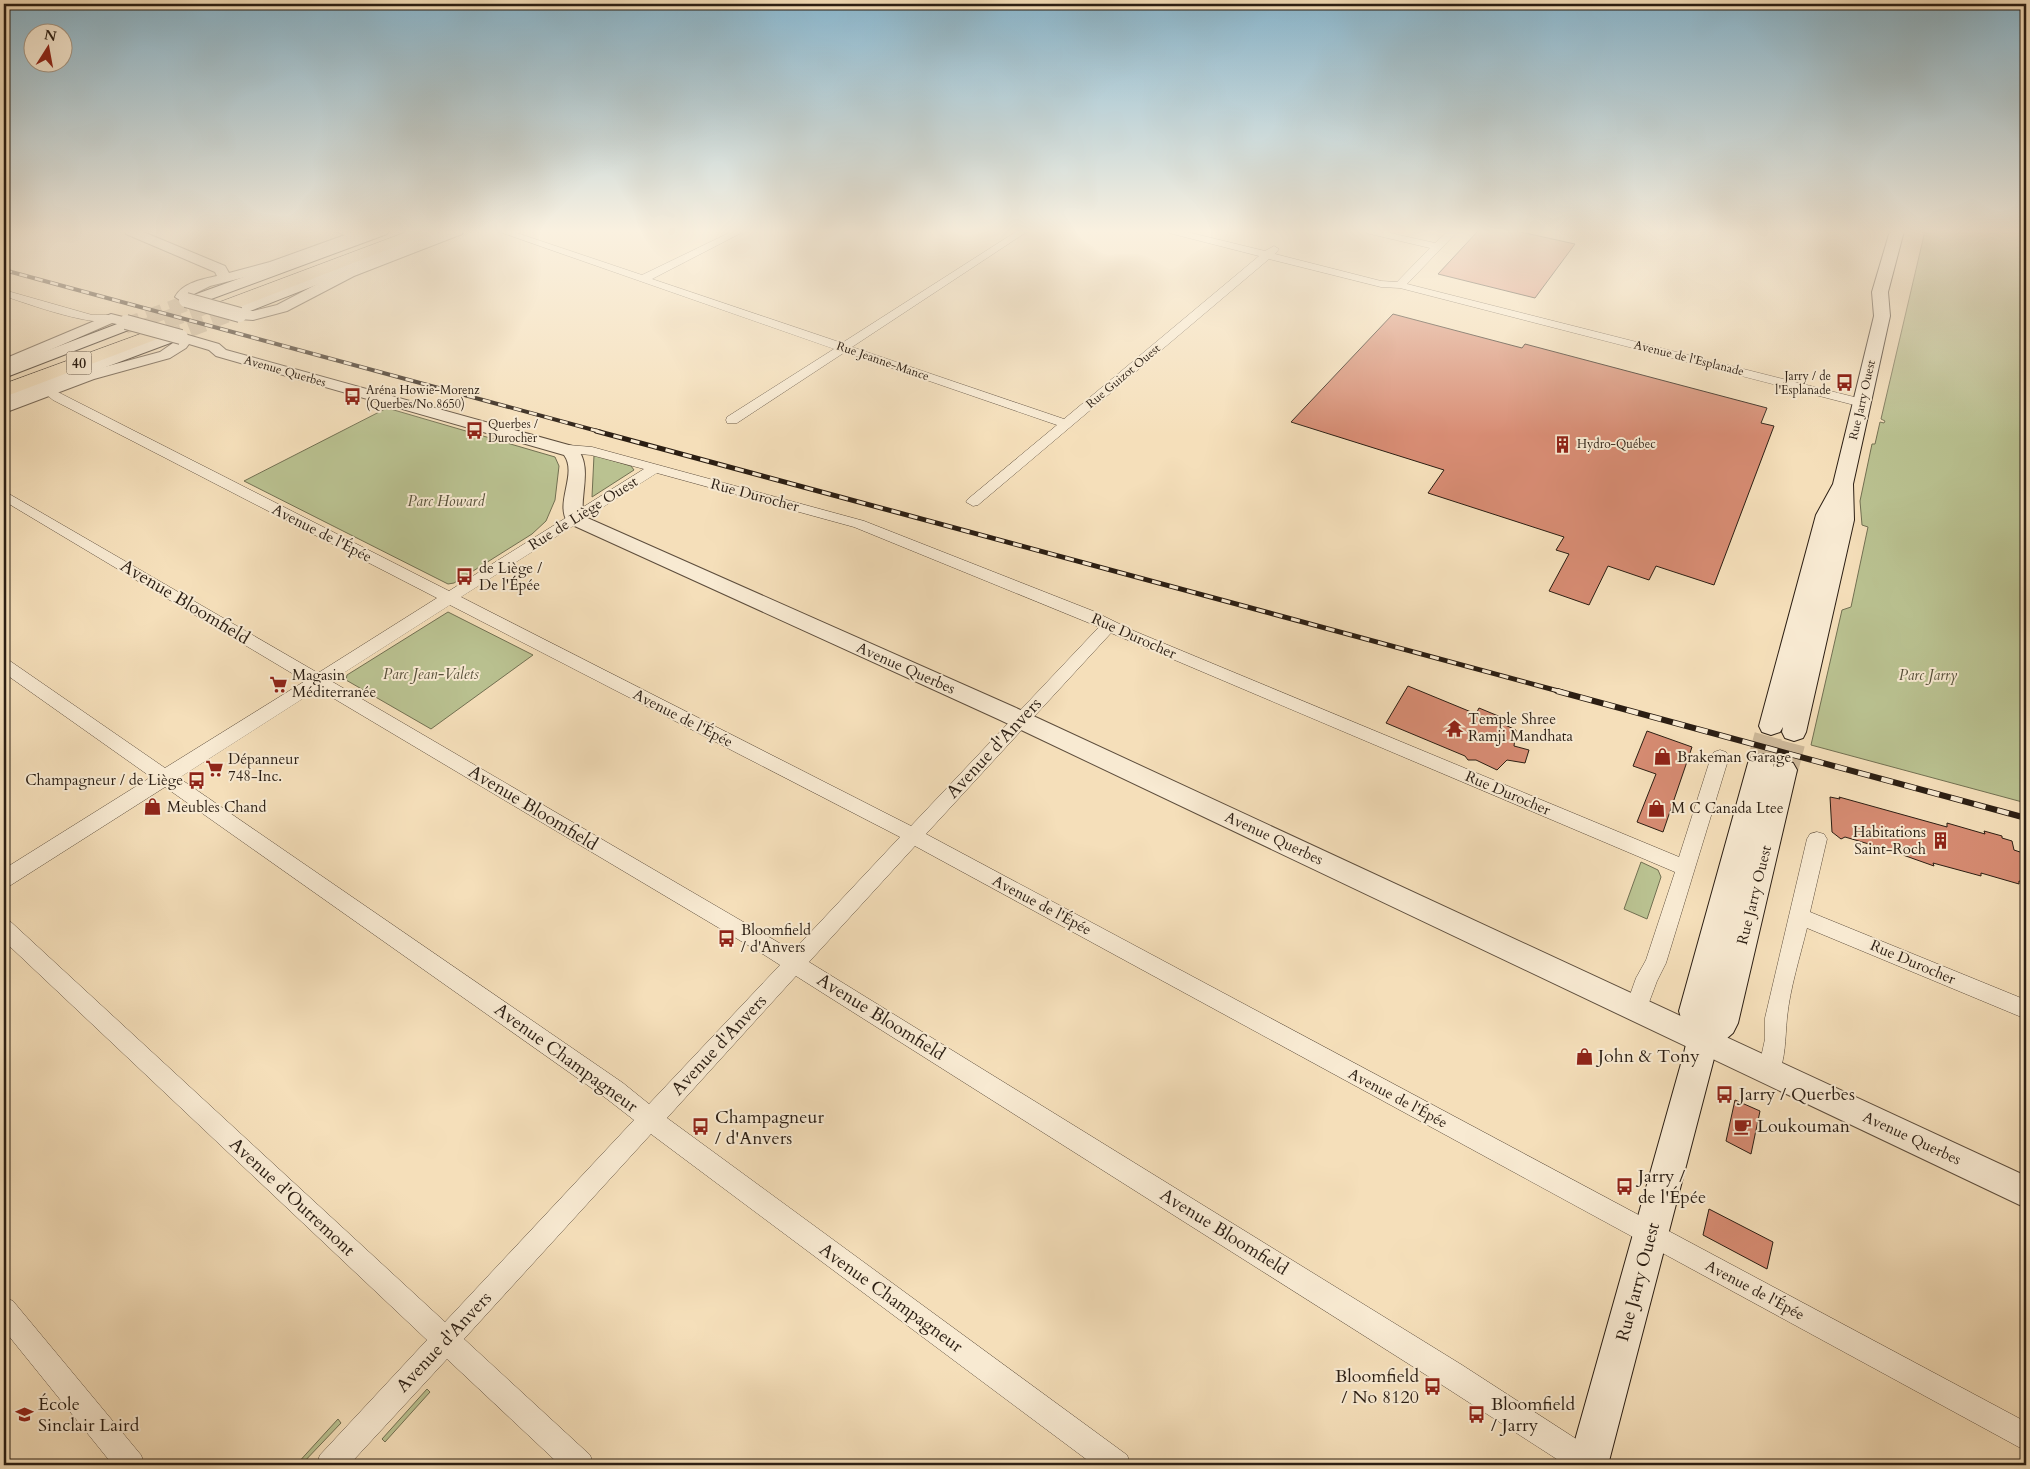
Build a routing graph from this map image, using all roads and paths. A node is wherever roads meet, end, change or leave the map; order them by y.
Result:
1 (27, 300) edge
2 (195, 300) tunnel mouth
3 (228, 300) edge
4 (230, 300) edge
5 (231, 300) edge
6 (233, 300) edge
7 (296, 300) edge
8 (703, 300) edge
9 (918, 300) edge
10 (1214, 300) edge
11 (1457, 300) edge
12 (1881, 300) edge
13 (1894, 300) edge
14 (216, 305) junction
15 (1882, 316) junction
16 (146, 332) junction
17 (843, 348) junction
18 (221, 353) junction
19 (4, 365) edge
20 (4, 373) edge
21 (4, 381) edge
22 (4, 391) edge
23 (48, 391) junction
24 (4, 400) edge
25 (1862, 402) junction
26 (4, 408) edge
27 (732, 420) dead end
28 (1066, 424) junction
29 (572, 453) junction
30 (655, 468) junction
31 (1843, 484) junction
32 (4, 495) edge
33 (973, 502) dead end
34 (574, 519) junction
35 (449, 597) junction
36 (1109, 626) junction
37 (4, 665) edge
38 (318, 680) junction
39 (1021, 720) junction
40 (1771, 726) tunnel mouth
41 (1794, 732) tunnel mouth
42 (1720, 757) dead end
43 (1773, 766) tunnel mouth
44 (165, 776) junction
45 (913, 835) junction
46 (1816, 838) dead end
47 (1686, 868) junction
48 (4, 879) edge
49 (1799, 916) junction
50 (4, 928) edge
51 (794, 963) junction
52 (1636, 1009) junction
53 (2026, 1010) edge
54 (1703, 1040) junction
55 (1769, 1071) junction
56 (650, 1119) junction
57 (2026, 1192) edge
58 (1651, 1234) junction
59 (4, 1310) edge
60 (445, 1340) junction
61 (2026, 1437) edge
62 (131, 1465) edge
63 (330, 1465) edge
64 (580, 1465) edge
65 (1117, 1465) edge
66 (1589, 1465) edge

1 - 16 street, Avenue Querbes
2 - 14 street
3 - 14 main road
4 - 14 highway
5 - 14 highway
6 - 14 main road
7 - 14 street
8 - 17 street, Rue Jeanne-Mance
9 - 17 street
10 - 28 street, Rue Guizot Ouest
11 - 25 street, Avenue de l'Esplanade
12 - 15 main road, Rue Jarry Ouest
13 - 15 main road, Rue Jarry Ouest
15 - 25 main road, Rue Jarry Ouest
16 - 18 street, Avenue Querbes
16 - 18 street
16 - 19 street
16 - 20 main road
16 - 21 highway, 40
16 - 22 highway, 40
16 - 23 street
16 - 24 main road
17 - 27 street
17 - 28 street, Rue Jeanne-Mance
18 - 29 street, Avenue Querbes
23 - 26 street
23 - 35 street, Avenue de l'Épée
25 - 31 main road, Rue Jarry Ouest
28 - 33 street, Rue Guizot Ouest
29 - 30 street, Rue Durocher
29 - 34 street
30 - 34 street, Rue de Liège Ouest
30 - 36 street, Rue Durocher
31 - 40 main road, Rue Jarry Ouest
31 - 41 main road, Rue Jarry Ouest
32 - 38 street, Avenue Bloomfield
34 - 35 street, Rue de Liège Ouest
34 - 39 street, Avenue Querbes
35 - 38 street, Rue de Liège Ouest
35 - 45 street, Avenue de l'Épée
36 - 39 street, Avenue d'Anvers
36 - 47 street, Rue Durocher
37 - 44 street, Avenue Champagneur
38 - 44 street, Rue de Liège Ouest
38 - 51 street, Avenue Bloomfield
39 - 45 street, Avenue d'Anvers
39 - 52 street, Avenue Querbes
42 - 47 street
43 - 54 main road, Rue Jarry Ouest
44 - 48 street, Rue de Liège Ouest
44 - 56 street, Avenue Champagneur
45 - 51 street, Avenue d'Anvers
45 - 58 street, Avenue de l'Épée
46 - 49 street
47 - 52 street
49 - 53 street, Rue Durocher
49 - 55 street
50 - 60 street, Avenue d'Outremont
51 - 56 street, Avenue d'Anvers
51 - 66 street, Avenue Bloomfield
52 - 54 street, Avenue Querbes
54 - 55 street, Avenue Querbes
54 - 58 main road, Rue Jarry Ouest
55 - 57 street, Avenue Querbes
56 - 60 street, Avenue d'Anvers
56 - 65 street, Avenue Champagneur
58 - 61 street, Avenue de l'Épée
58 - 66 main road, Rue Jarry Ouest
59 - 62 street
60 - 63 street, Avenue d'Anvers
60 - 64 street, Avenue d'Outremont

